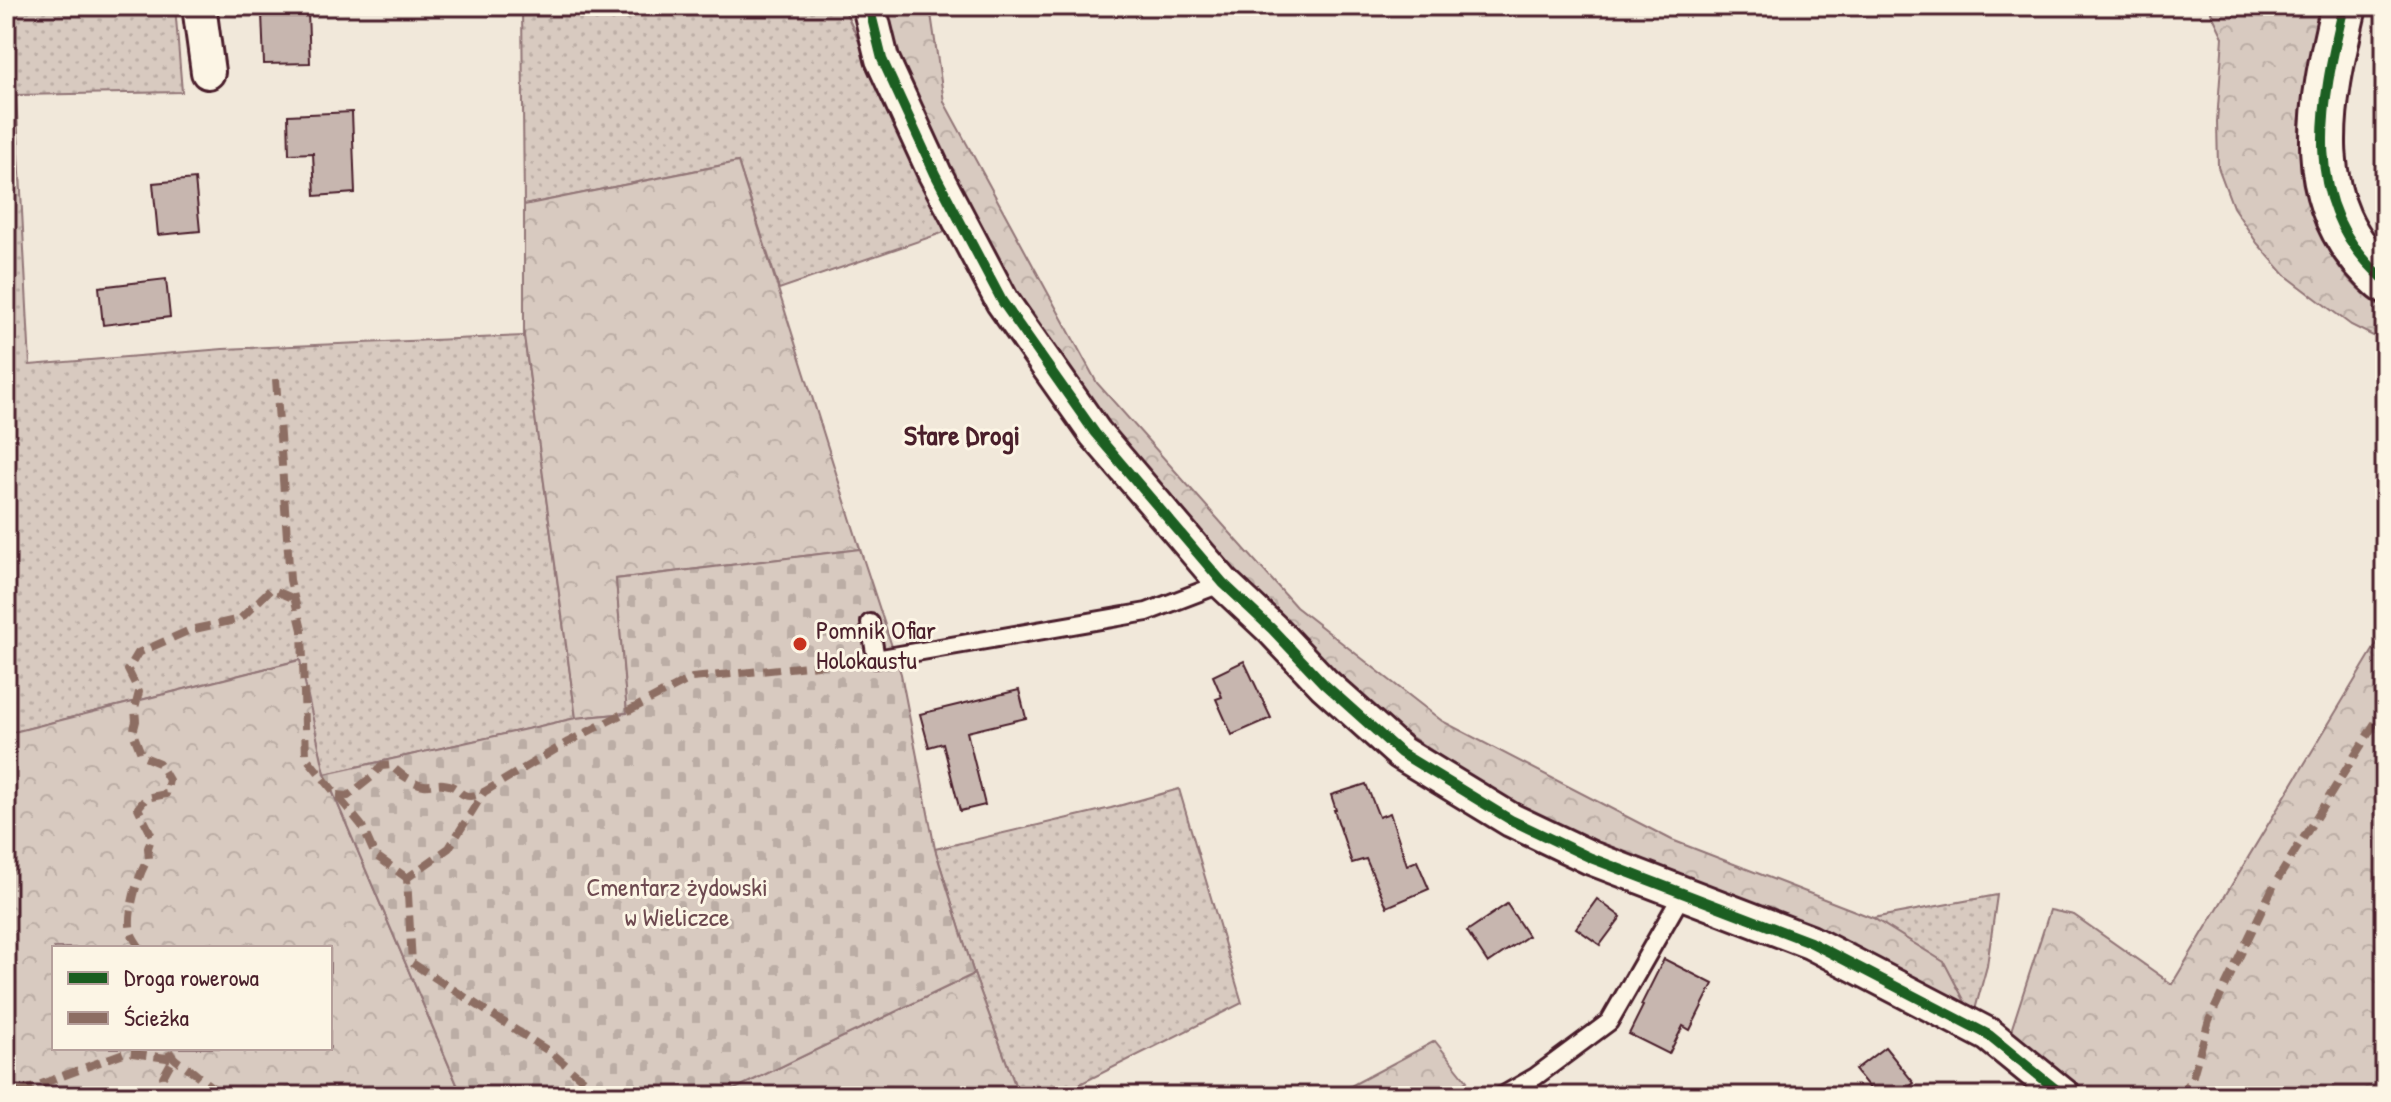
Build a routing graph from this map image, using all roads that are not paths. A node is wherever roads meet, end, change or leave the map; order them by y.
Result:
1 (199, 6) edge
2 (869, 6) edge
3 (2344, 6) edge
4 (208, 72) dead end
5 (2385, 280) edge
6 (1223, 583) junction
7 (870, 623) dead end
8 (1683, 893) junction
9 (1502, 1096) edge
10 (2064, 1096) edge

1 - 4 street
2 - 6 street
3 - 5 street
6 - 7 lane
6 - 8 street
8 - 9 lane
8 - 10 street

